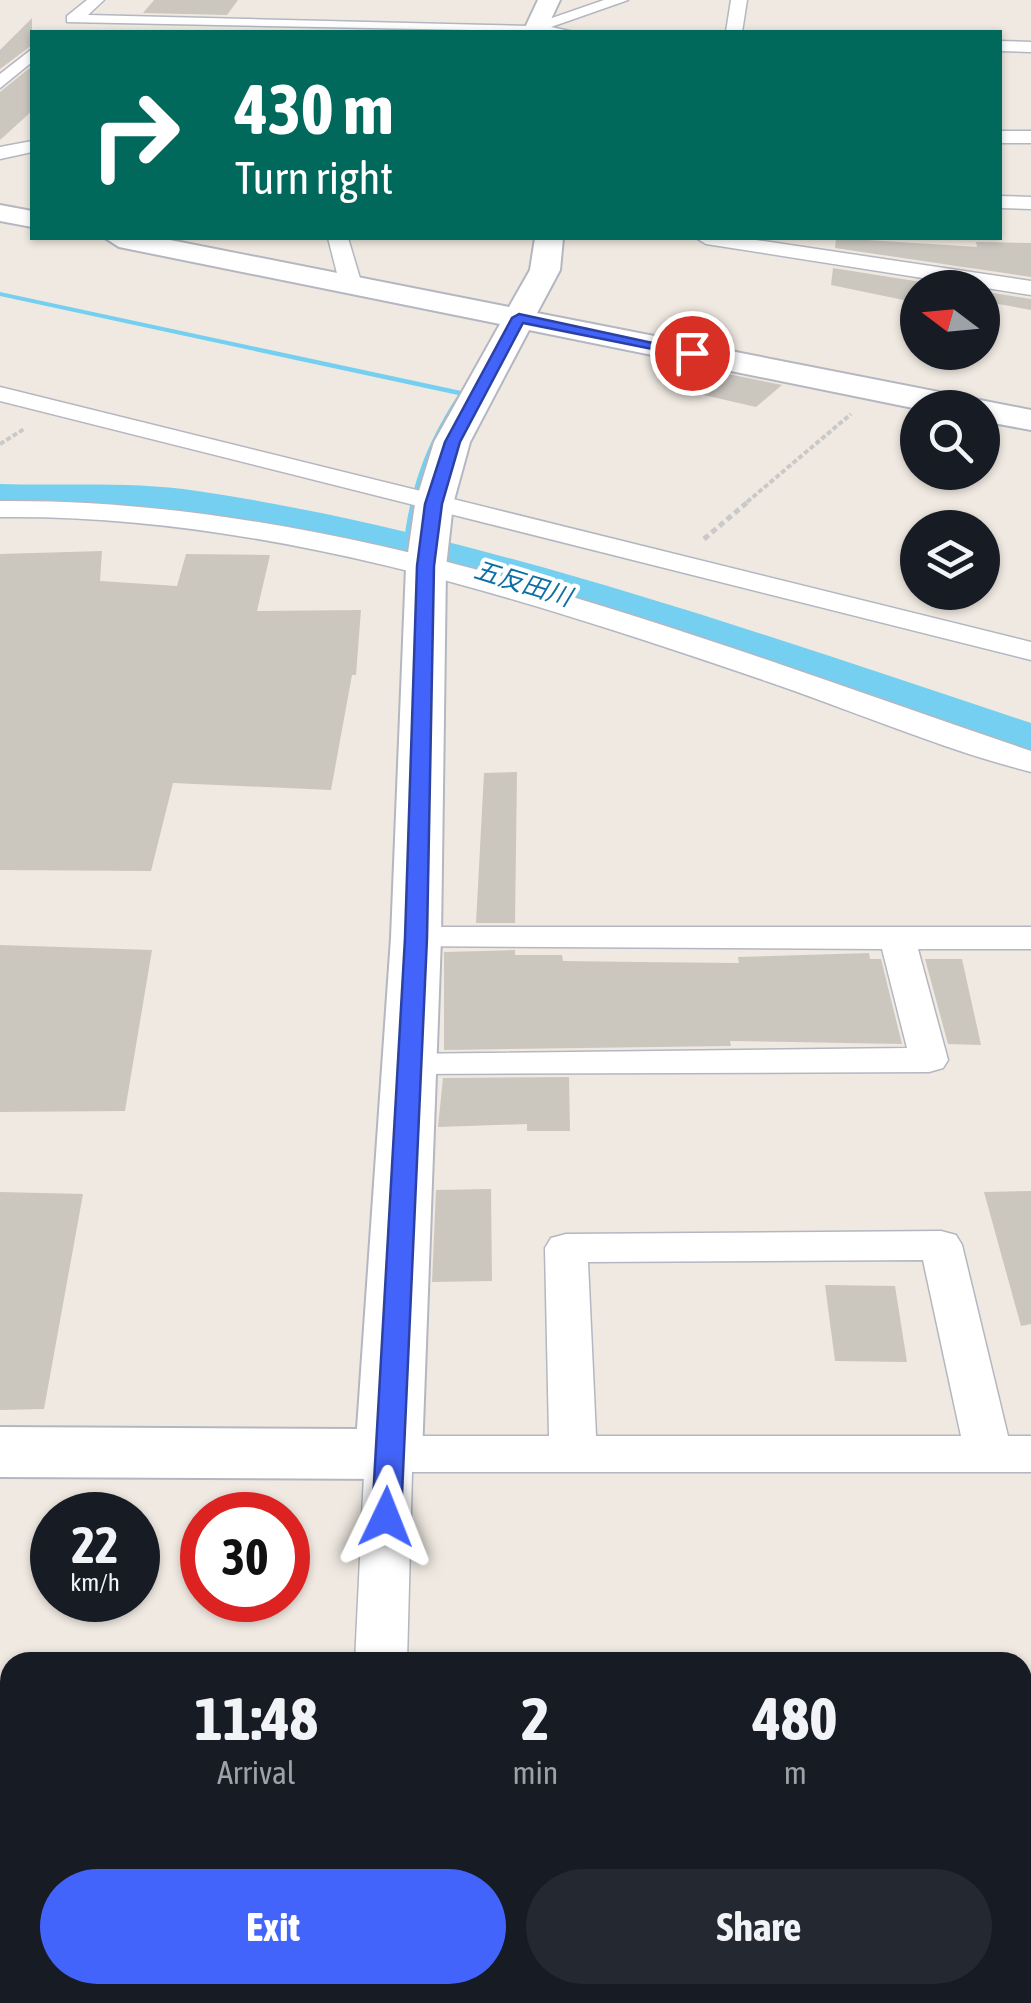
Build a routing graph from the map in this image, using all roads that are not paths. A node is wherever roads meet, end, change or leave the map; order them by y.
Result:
1 (96, 0) edge
2 (549, 0) edge
3 (620, 0) edge
4 (739, 0) edge
5 (398, 5) dead end
6 (73, 18) junction
7 (59, 30) edge
8 (392, 30) edge
9 (418, 30) edge
10 (534, 30) edge
11 (536, 30) edge
12 (734, 30) edge
13 (1002, 46) edge
14 (1031, 47) edge
15 (29, 56) edge
16 (0, 58) edge
17 (0, 83) edge
18 (1002, 136) edge
19 (1031, 138) edge
20 (30, 147) edge
21 (0, 154) edge
22 (1002, 202) edge
23 (1031, 203) edge
24 (0, 212) edge
25 (30, 219) edge
26 (129, 240) edge
27 (339, 240) edge
28 (550, 240) edge
29 (719, 240) edge
30 (350, 284) junction
31 (1031, 288) edge
32 (519, 318) junction
33 (0, 394) edge
34 (900, 395) edge
35 (1000, 414) edge
36 (1031, 420) edge
37 (420, 500) junction
38 (0, 510) edge
39 (428, 557) junction
40 (1031, 651) edge
41 (1031, 762) edge
42 (416, 938) junction
43 (897, 938) junction
44 (1031, 938) edge
45 (409, 1062) junction
46 (0, 1452) edge
47 (388, 1454) junction
48 (573, 1454) junction
49 (1010, 1454) edge
50 (381, 1652) edge

1 - 6 street
2 - 10 street
3 - 11 street
4 - 12 street
5 - 9 street
6 - 7 street
6 - 8 street
13 - 14 street
15 - 16 street
15 - 17 street
18 - 19 street
20 - 21 street
22 - 23 street
24 - 25 street
26 - 30 street
27 - 30 street
28 - 32 street
29 - 31 street
30 - 32 street
32 - 34 street
32 - 37 street
33 - 37 street
35 - 36 street
37 - 39 street
37 - 40 street
38 - 39 street
39 - 41 street
39 - 42 street
42 - 43 street
42 - 45 street
43 - 44 street
43 - 45 street
45 - 47 street
46 - 47 street
47 - 48 street
47 - 50 street
48 - 49 street
48 - 49 street

